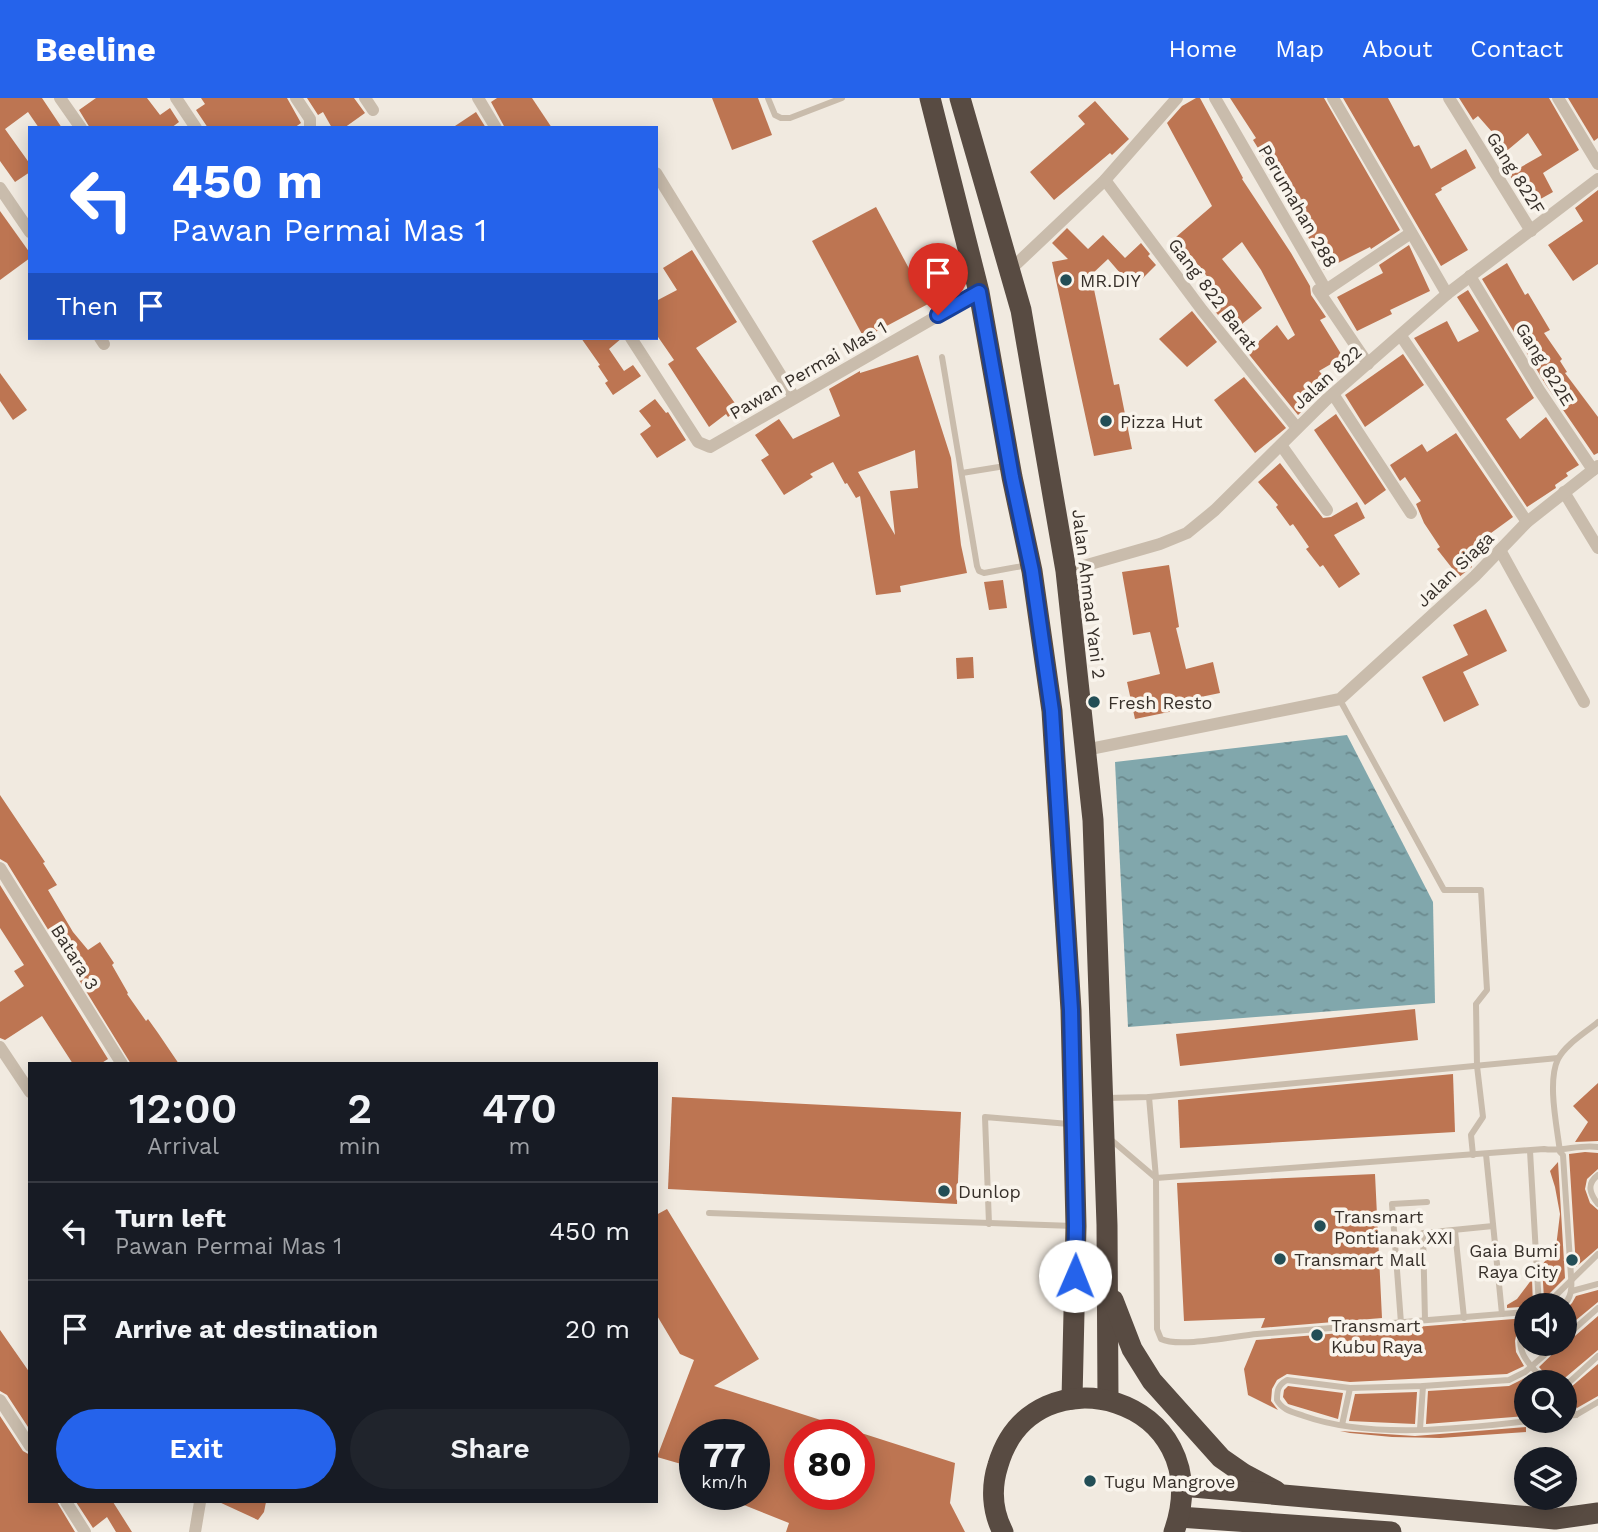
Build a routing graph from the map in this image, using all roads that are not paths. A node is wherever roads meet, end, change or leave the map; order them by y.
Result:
1 (60, 98) edge
2 (176, 98) edge
3 (296, 98) edge
4 (365, 98) edge
5 (478, 98) edge
6 (768, 98) edge
7 (842, 98) edge
8 (930, 98) edge
9 (960, 98) edge
10 (1177, 98) edge
11 (1215, 98) edge
12 (1333, 98) edge
13 (1449, 98) edge
14 (1558, 98) edge
15 (373, 110) dead end
16 (310, 123) edge
17 (80, 126) edge
18 (195, 126) edge
19 (495, 126) edge
20 (1598, 164) edge
21 (658, 176) edge
22 (1598, 178) edge
23 (1105, 180) junction
24 (0, 188) edge
25 (28, 229) edge
26 (1531, 231) junction
27 (1411, 233) junction
28 (1010, 270) junction
29 (1470, 276) junction
30 (1318, 290) dead end
31 (979, 292) junction
32 (1447, 295) junction
33 (1401, 335) junction
34 (632, 340) edge
35 (942, 357) dead end
36 (1368, 364) junction
37 (1333, 394) junction
38 (794, 397) junction
39 (1297, 428) junction
40 (1281, 445) junction
41 (1010, 465) junction
42 (1595, 468) edge
43 (962, 473) junction
44 (1564, 492) junction
45 (1327, 510) dead end
46 (1411, 513) dead end
47 (1527, 522) junction
48 (1598, 548) edge
49 (1500, 550) junction
50 (1031, 564) junction
51 (1066, 570) junction
52 (1340, 699) junction
53 (1584, 702) dead end
54 (1085, 750) junction
55 (0, 868) edge
56 (1598, 1022) edge
57 (0, 1047) edge
58 (1559, 1058) junction
59 (121, 1062) edge
60 (1477, 1066) junction
61 (28, 1088) edge
62 (1149, 1097) junction
63 (1103, 1098) junction
64 (1074, 1125) junction
65 (1104, 1134) junction
66 (1598, 1147) edge
67 (1530, 1151) junction
68 (1560, 1152) junction
69 (1486, 1154) junction
70 (1473, 1155) junction
71 (1598, 1175) edge
72 (1156, 1178) junction
73 (1427, 1202) dead end
74 (1598, 1204) edge
75 (709, 1213) dead end
76 (989, 1224) junction
77 (1076, 1226) junction
78 (1493, 1226) junction
79 (1454, 1231) junction
80 (1598, 1254) edge
81 (1108, 1284) junction
82 (1598, 1284) edge
83 (1572, 1291) joint
84 (1538, 1293) edge
85 (1558, 1293) edge
86 (1598, 1308) edge
87 (1514, 1313) edge
88 (1502, 1314) junction
89 (1464, 1318) junction
90 (1425, 1320) junction
91 (1401, 1323) junction
92 (1577, 1327) edge
93 (1524, 1356) edge
94 (1543, 1356) edge
95 (1598, 1356) edge
96 (1531, 1367) junction
97 (1534, 1370) edge
98 (1577, 1375) edge
99 (1423, 1386) junction
100 (1350, 1388) junction
101 (1072, 1398) junction
102 (1108, 1399) junction
103 (0, 1400) edge
104 (1598, 1402) edge
105 (1577, 1414) edge
106 (1514, 1423) edge
107 (1342, 1425) junction
108 (1420, 1429) junction
109 (28, 1443) edge
110 (1181, 1486) junction
111 (1278, 1493) junction
112 (67, 1503) edge
113 (200, 1503) edge
114 (1598, 1513) edge
115 (1272, 1522) junction
116 (1176, 1524) edge
117 (85, 1532) edge
118 (195, 1532) edge
119 (1003, 1532) edge
120 (1236, 1532) edge
121 (1391, 1532) edge

1 - 17 street
2 - 18 street
3 - 16 street
4 - 15 street
5 - 19 street
6 - 7 lane
8 - 31 highway
9 - 28 highway, Jalan Ahmad Yani 2
10 - 23 street
11 - 27 street, Perumahan 288
12 - 27 street
13 - 26 street, Gang 822F
14 - 20 street
21 - 38 street
22 - 26 street, Jalan 822
23 - 28 street
23 - 39 street, Gang 822 Barat
24 - 25 street
26 - 29 street, Jalan 822
27 - 32 street
28 - 51 highway, Jalan Ahmad Yani 2
29 - 32 street, Jalan 822
29 - 42 street, Gang 822E
30 - 36 street
31 - 38 street, Pawan Permai Mas 1
31 - 41 highway
32 - 33 street, Jalan 822
33 - 36 street, Jalan 822
33 - 47 street
34 - 38 street, Pawan Permai Mas 1
35 - 43 lane
36 - 37 street, Jalan 822
37 - 39 street, Jalan 822
37 - 46 street
39 - 40 street, Jalan 822
40 - 45 street
40 - 51 street, Jalan 822
41 - 43 lane
41 - 50 highway
42 - 44 street, Jalan Siaga
43 - 50 lane
44 - 47 street, Jalan Siaga
44 - 48 street
47 - 49 street, Jalan Siaga
49 - 52 street, Jalan Siaga
49 - 53 street
50 - 64 highway
51 - 54 highway, Jalan Ahmad Yani 2
52 - 54 street
52 - 60 lane
54 - 63 highway, Jalan Ahmad Yani 2
55 - 59 street, Batara 3
56 - 58 lane
57 - 61 street
58 - 60 lane
58 - 68 lane
60 - 62 lane
60 - 70 lane
62 - 63 lane
62 - 72 lane
63 - 65 highway, Jalan Ahmad Yani 2
64 - 76 lane
64 - 77 highway
65 - 72 lane
65 - 81 highway, Jalan Ahmad Yani 2
66 - 68 lane
67 - 68 lane
67 - 69 lane
67 - 84 lane
68 - 83 lane
69 - 70 lane
69 - 78 lane
70 - 72 lane
71 - 74 lane
72 - 91 lane
73 - 91 lane
75 - 76 lane
76 - 77 lane
77 - 101 highway
78 - 79 lane
78 - 88 lane
79 - 89 lane
79 - 90 lane
80 - 85 lane
81 - 102 highway, Jalan Ahmad Yani 2
81 - 111 highway
82 - 83 lane
86 - 92 lane
87 - 88 lane
88 - 89 lane
89 - 90 lane
90 - 91 lane
93 - 96 lane
94 - 96 lane
95 - 98 lane
96 - 97 lane
96 - 99 lane
99 - 100 lane
99 - 108 lane
100 - 107 lane
100 - 107 lane
101 - 102 highway
101 - 119 highway
102 - 110 highway
103 - 109 street
104 - 105 lane
106 - 108 lane
107 - 108 lane
110 - 111 highway
110 - 116 highway
111 - 114 highway
112 - 117 street
113 - 118 street
115 - 116 highway
115 - 120 highway
115 - 121 highway

